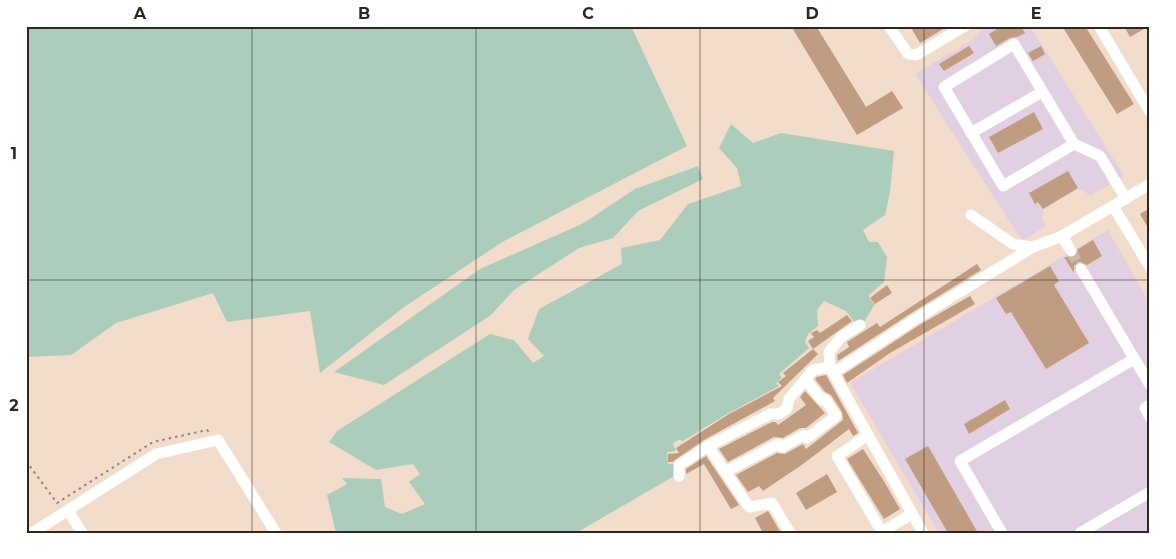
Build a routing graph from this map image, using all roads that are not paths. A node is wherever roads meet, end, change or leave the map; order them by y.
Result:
1 (889, 26) edge
2 (965, 26) edge
3 (1099, 26) edge
4 (1042, 92) junction
5 (1150, 112) edge
6 (971, 133) junction
7 (1074, 144) junction
8 (1150, 184) edge
9 (1126, 199) junction
10 (1113, 206) junction
11 (971, 216) dead end
12 (1062, 236) junction
13 (1033, 247) junction
14 (1071, 251) tunnel mouth
15 (1150, 267) edge
16 (1081, 269) tunnel mouth
17 (860, 325) dead end
18 (1134, 359) junction
19 (831, 370) junction
20 (805, 379) junction
21 (1150, 385) edge
22 (1150, 405) edge
23 (1150, 417) edge
24 (868, 436) junction
25 (708, 446) junction
26 (726, 472) junction
27 (679, 476) dead end
28 (1150, 492) edge
29 (68, 510) junction
30 (912, 514) junction
31 (881, 532) edge
32 (32, 533) edge
33 (82, 533) edge
34 (276, 533) edge
35 (790, 533) edge
36 (923, 533) edge
37 (1002, 533) edge
38 (1080, 533) edge

1 - 2 street
3 - 5 street
4 - 6 street
4 - 6 street
4 - 7 street
6 - 7 street
7 - 9 street
8 - 9 street
9 - 10 street
10 - 12 street
10 - 15 street
11 - 13 street
12 - 13 street
12 - 14 street
13 - 19 street
16 - 18 street
17 - 19 street
18 - 21 street
18 - 37 street
19 - 20 street
19 - 24 street
20 - 25 street
20 - 26 street
22 - 23 street
24 - 30 street
24 - 31 street
25 - 26 street
25 - 27 street
26 - 35 street
28 - 38 street
29 - 32 street
29 - 33 street
29 - 34 street
30 - 31 street
30 - 36 street

